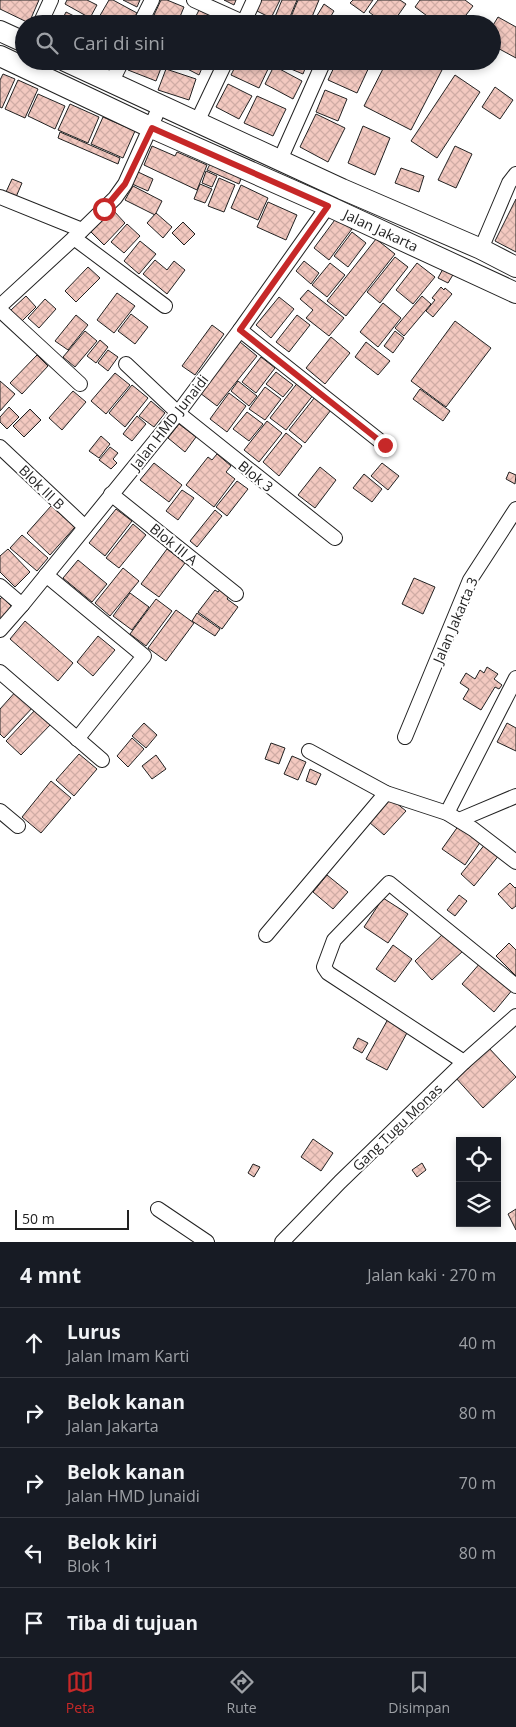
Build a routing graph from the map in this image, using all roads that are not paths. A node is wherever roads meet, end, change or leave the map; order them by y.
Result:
1 (51, 0) edge
2 (152, 0) edge
3 (194, 0) edge
4 (254, 0) edge
5 (44, 15) edge
6 (144, 15) edge
7 (227, 15) edge
8 (248, 15) edge
9 (0, 31) edge
10 (15, 38) edge
11 (0, 56) edge
12 (15, 63) edge
13 (30, 70) edge
14 (84, 70) edge
15 (118, 70) edge
16 (222, 70) edge
17 (320, 70) edge
18 (111, 83) junction
19 (160, 106) junction
20 (197, 122) junction
21 (152, 128) junction
22 (280, 160) junction
23 (516, 174) edge
24 (0, 197) edge
25 (328, 206) junction
26 (78, 234) junction
27 (480, 249) junction
28 (516, 267) edge
29 (516, 293) edge
30 (165, 306) dead end
31 (0, 308) edge
32 (240, 330) junction
33 (126, 364) dead end
34 (80, 384) dead end
35 (178, 413) junction
36 (385, 445) dead end
37 (0, 446) edge
38 (111, 494) junction
39 (516, 509) edge
40 (85, 527) junction
41 (335, 538) dead end
42 (46, 574) junction
43 (0, 586) edge
44 (236, 594) dead end
45 (22, 605) junction
46 (0, 630) edge
47 (0, 672) edge
48 (516, 678) edge
49 (405, 738) dead end
50 (78, 739) junction
51 (309, 751) dead end
52 (102, 760) dead end
53 (386, 793) junction
54 (516, 796) edge
55 (0, 811) edge
56 (447, 813) junction
57 (459, 820) junction
58 (18, 826) dead end
59 (516, 862) edge
60 (266, 935) dead end
61 (516, 986) edge
62 (516, 1016) edge
63 (464, 1062) junction
64 (158, 1208) dead end
65 (206, 1242) edge
66 (282, 1242) edge

1 - 5 street
2 - 6 street
3 - 7 street
4 - 8 street
9 - 10 main road
11 - 12 main road, Jalan Jakarta
13 - 21 main road, Jalan Jakarta
14 - 18 main road, Jalan Jakarta
15 - 18 street
16 - 20 street
17 - 22 street
18 - 19 main road, Jalan Jakarta
19 - 20 main road, Jalan Jakarta
19 - 21 street
20 - 22 main road, Jalan Jakarta
21 - 25 main road, Jalan Jakarta
21 - 26 street
22 - 27 main road, Jalan Jakarta
23 - 27 street
24 - 26 street
25 - 29 main road, Jalan Jakarta
25 - 32 street, Jalan HMD Junaidi
26 - 30 street
26 - 31 street
27 - 28 main road, Jalan Jakarta
31 - 34 street
32 - 35 street, Jalan HMD Junaidi
32 - 36 street
33 - 35 street, Blok 3
35 - 38 street, Jalan HMD Junaidi
35 - 41 street, Blok 3
37 - 40 street, Blok III B
38 - 40 street, Jalan HMD Junaidi
38 - 44 street, Blok III A
39 - 49 street, Jalan Jakarta 3
40 - 42 street, Jalan HMD Junaidi
42 - 45 street, Jalan HMD Junaidi
42 - 50 street
43 - 45 street
45 - 46 street, Jalan HMD Junaidi
47 - 50 street
48 - 56 street
50 - 52 street
51 - 53 street
53 - 56 street
53 - 60 street
54 - 57 street
55 - 58 street
56 - 57 street
57 - 59 street
61 - 63 street
62 - 63 street, Gang Tugu Monas
63 - 66 street, Gang Tugu Monas
64 - 65 street

